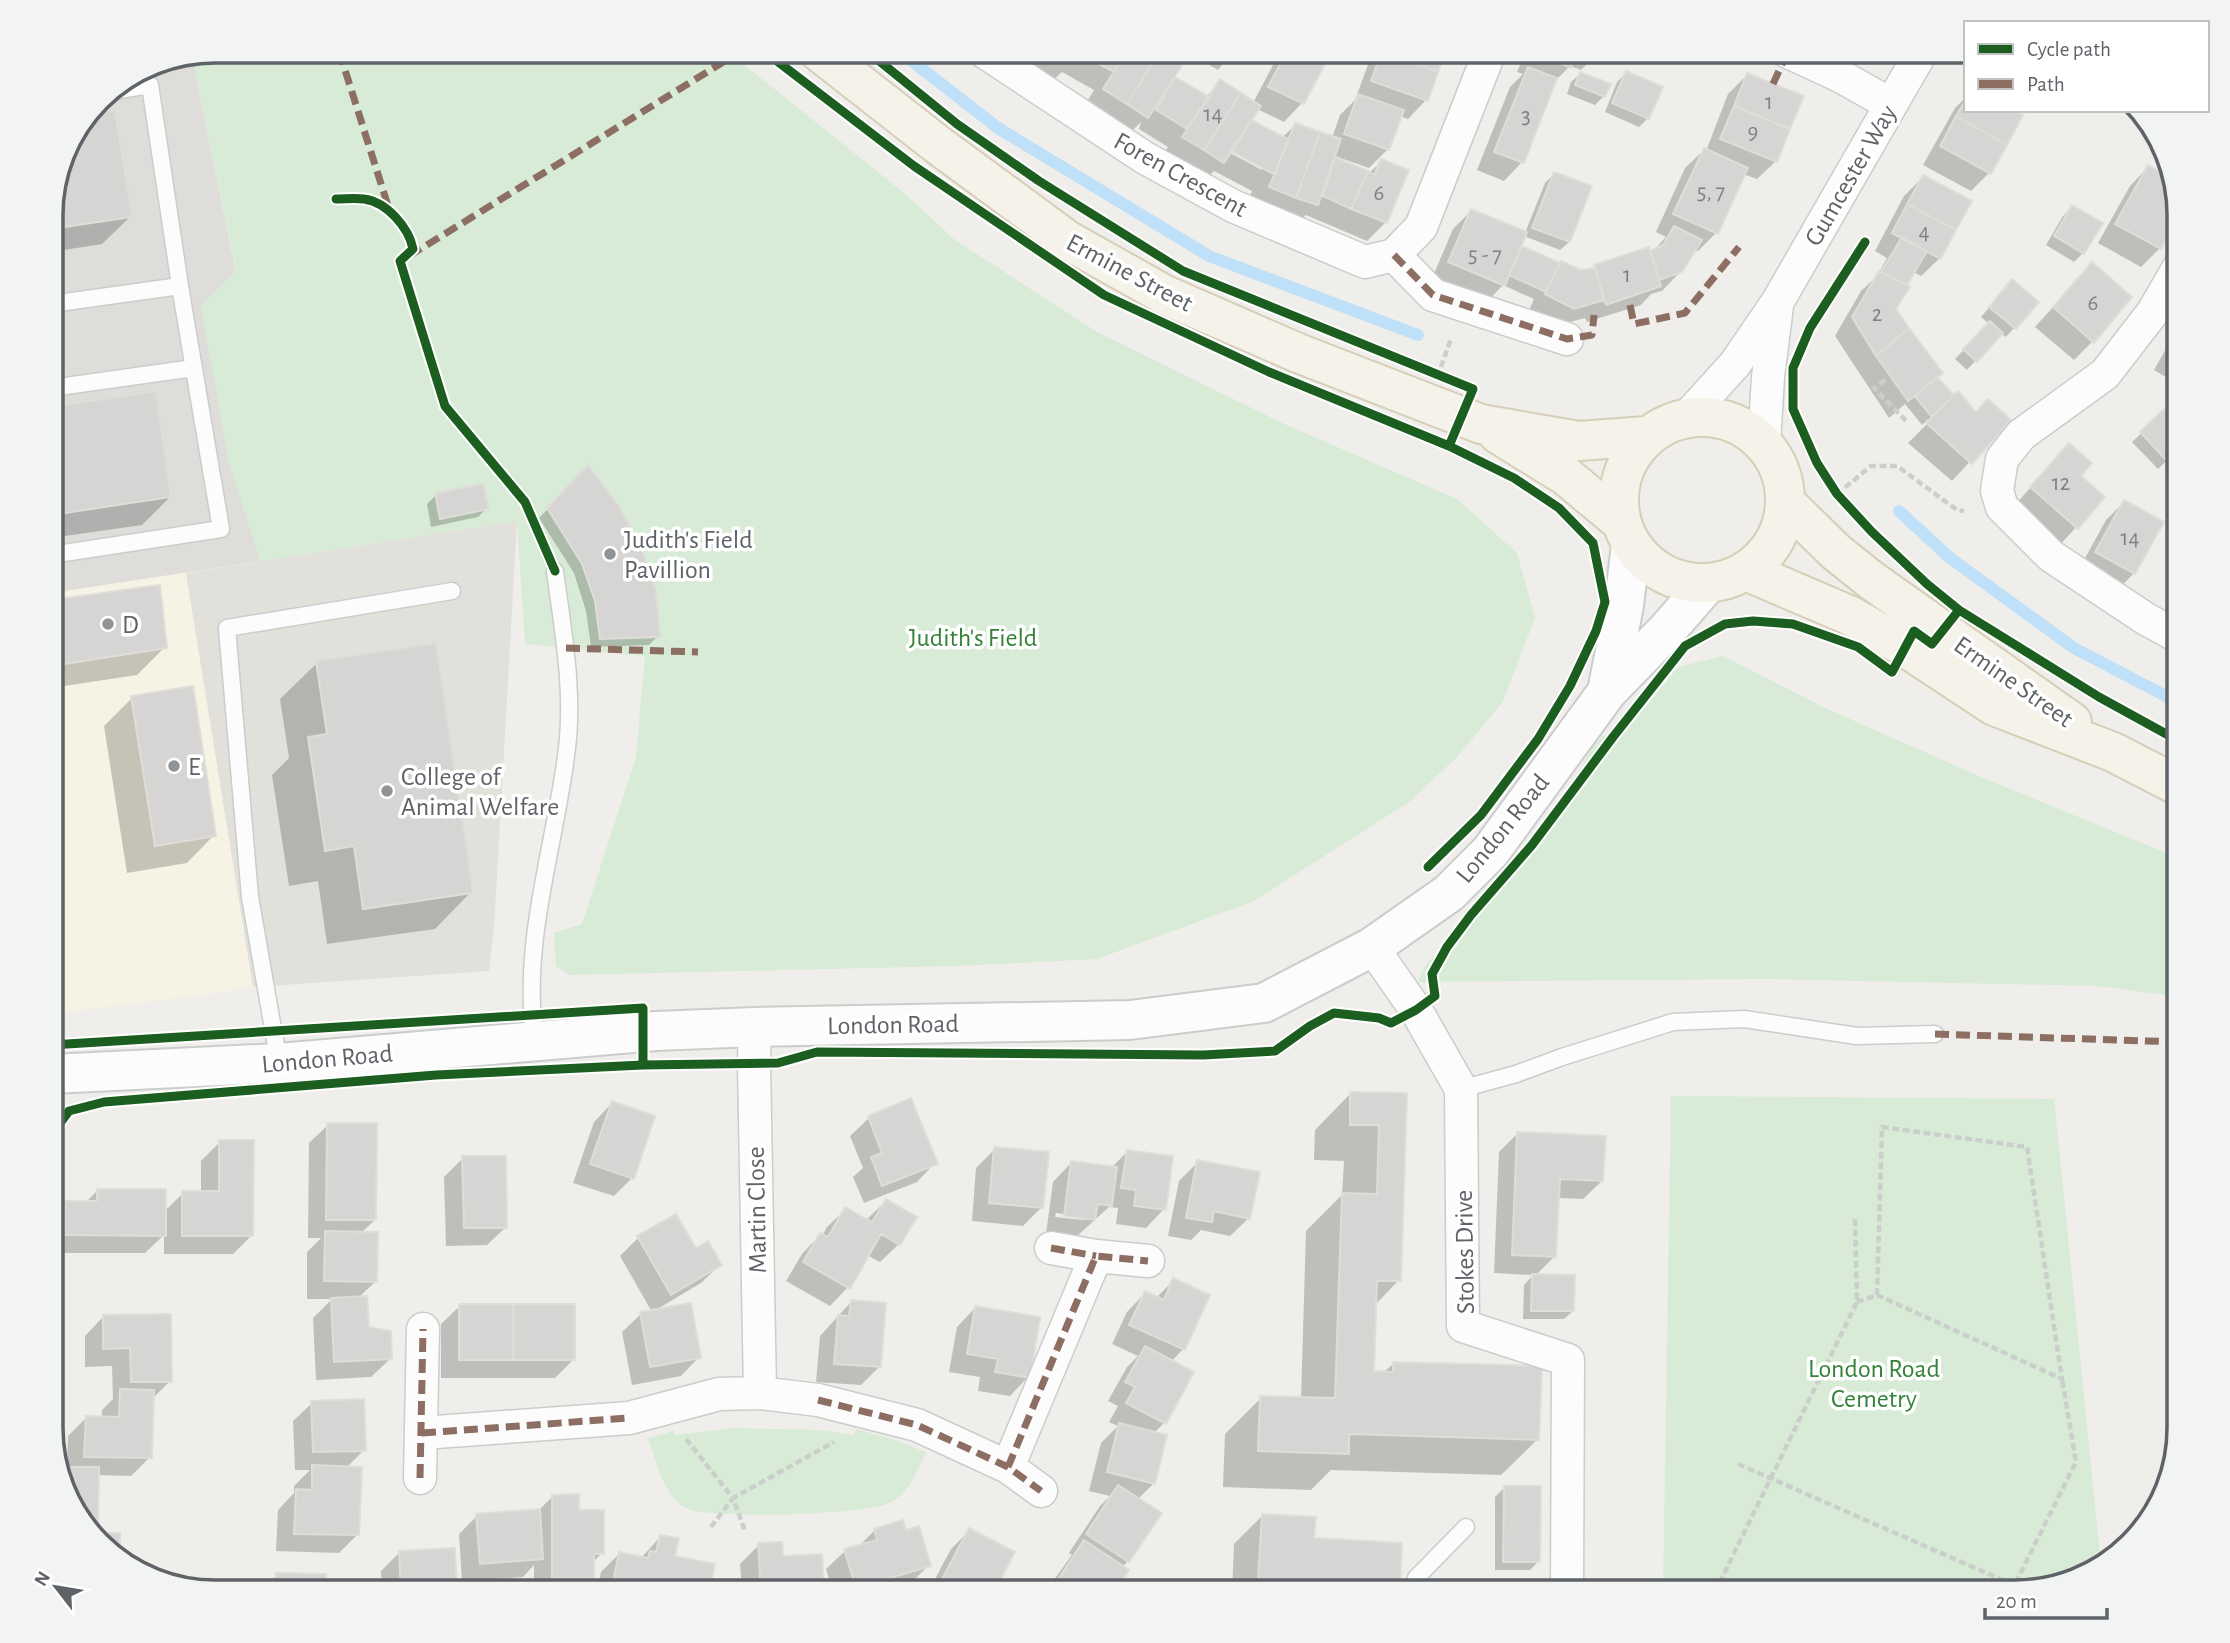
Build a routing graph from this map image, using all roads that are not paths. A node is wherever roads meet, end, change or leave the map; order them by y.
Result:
1 (833, 63) edge
2 (1001, 63) edge
3 (1485, 63) edge
4 (1812, 63) edge
5 (1915, 63) edge
6 (132, 88) edge
7 (1891, 104) junction
8 (1394, 255) junction
9 (180, 286) junction
10 (2167, 288) edge
11 (1778, 301) junction
12 (63, 302) edge
13 (1567, 339) dead end
14 (194, 368) junction
15 (63, 386) edge
16 (1686, 418) junction
17 (1472, 420) junction
18 (1647, 436) junction
19 (1764, 443) junction
20 (1786, 503) junction
21 (1626, 533) junction
22 (63, 553) edge
23 (555, 571) dead end
24 (1745, 571) junction
25 (1708, 583) junction
26 (452, 591) dead end
27 (2167, 630) edge
28 (1607, 692) junction
29 (2113, 752) junction
30 (2167, 780) edge
31 (1372, 947) junction
32 (755, 1027) junction
33 (1936, 1034) dead end
34 (535, 1040) junction
35 (279, 1063) junction
36 (63, 1073) edge
37 (1461, 1089) junction
38 (1051, 1248) dead end
39 (1096, 1256) junction
40 (1148, 1261) dead end
41 (423, 1329) dead end
42 (760, 1393) junction
43 (422, 1433) junction
44 (1008, 1466) junction
45 (420, 1478) dead end
46 (1041, 1491) dead end
47 (1466, 1527) dead end
48 (1416, 1580) edge
49 (1566, 1580) edge

1 - 17 main road, Ermine Street
2 - 8 street, Foren Crescent
3 - 8 street
4 - 7 street
5 - 7 street, Gumcester Way
6 - 9 lane
7 - 11 street, Gumcester Way
8 - 13 street
9 - 12 lane
9 - 14 lane
10 - 27 street
11 - 16 street, Gumcester Way
11 - 19 street, Gumcester Way
14 - 15 lane
14 - 22 lane
16 - 18 main road
16 - 19 main road
17 - 18 main road, Ermine Street
17 - 21 main road, Ermine Street
18 - 21 main road
19 - 20 main road
20 - 24 main road
20 - 29 main road, Ermine Street
21 - 25 main road
21 - 28 street, London Road
23 - 34 lane
24 - 25 main road
24 - 29 main road, Ermine Street
25 - 28 street, London Road
26 - 35 lane
28 - 31 street, London Road
29 - 30 main road, Ermine Street
31 - 32 street, London Road
31 - 37 street, Stokes Drive
32 - 34 street, London Road
32 - 42 street, Martin Close
33 - 37 lane
34 - 35 street, London Road
35 - 36 street, London Road
37 - 49 street, Stokes Drive
38 - 39 street
39 - 40 street
39 - 44 street
41 - 43 street
42 - 43 street
42 - 44 street
43 - 45 street
44 - 46 street
47 - 48 lane

